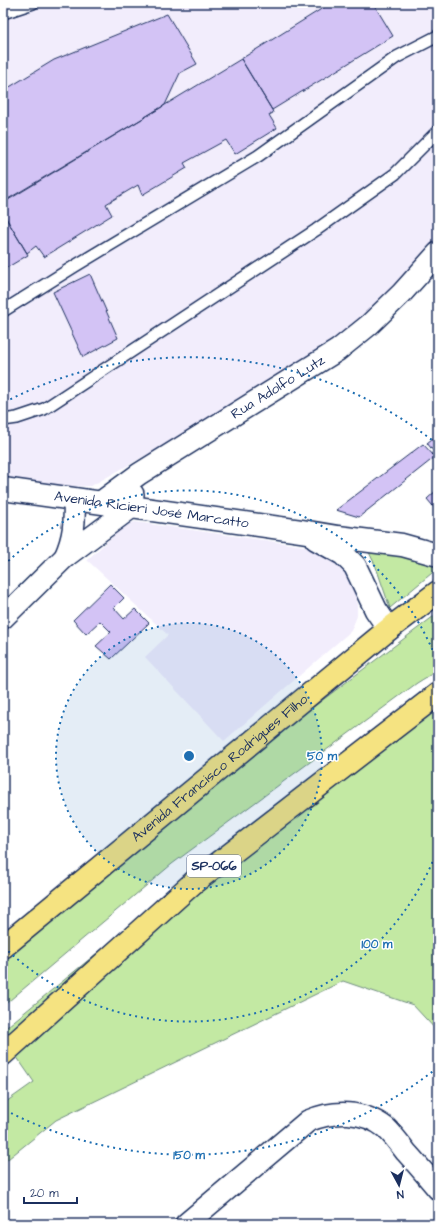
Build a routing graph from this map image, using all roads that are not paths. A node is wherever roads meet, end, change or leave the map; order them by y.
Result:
1 (33, 3) edge
2 (3, 13) edge
3 (438, 36) edge
4 (438, 131) edge
5 (438, 253) edge
6 (3, 311) edge
7 (3, 420) edge
8 (139, 474) junction
9 (3, 489) edge
10 (74, 500) junction
11 (101, 502) junction
12 (132, 508) junction
13 (301, 531) junction
14 (438, 555) edge
15 (65, 557) junction
16 (438, 592) edge
17 (3, 618) edge
18 (389, 629) junction
19 (438, 694) edge
20 (3, 947) edge
21 (3, 1054) edge
22 (438, 1189) edge
23 (186, 1224) edge

1 - 2 lane
3 - 6 lane
4 - 7 lane
5 - 8 street, Rua Adolfo Lutz
8 - 11 street, Rua Adolfo Lutz
8 - 12 street
9 - 10 main road, Avenida Ricieri José Marcatto
10 - 11 main road, Avenida Ricieri José Marcatto
10 - 15 street
11 - 12 main road, Avenida Ricieri José Marcatto
12 - 13 main road, Avenida Ricieri José Marcatto
12 - 15 street
13 - 14 main road, Avenida Ricieri José Marcatto
13 - 18 main road, Avenida Ricieri José Marcatto
15 - 17 street
16 - 18 main road, Avenida Francisco Rodrigues Filho
18 - 20 main road, Avenida Francisco Rodrigues Filho
19 - 21 main road, SP-066
22 - 23 street

